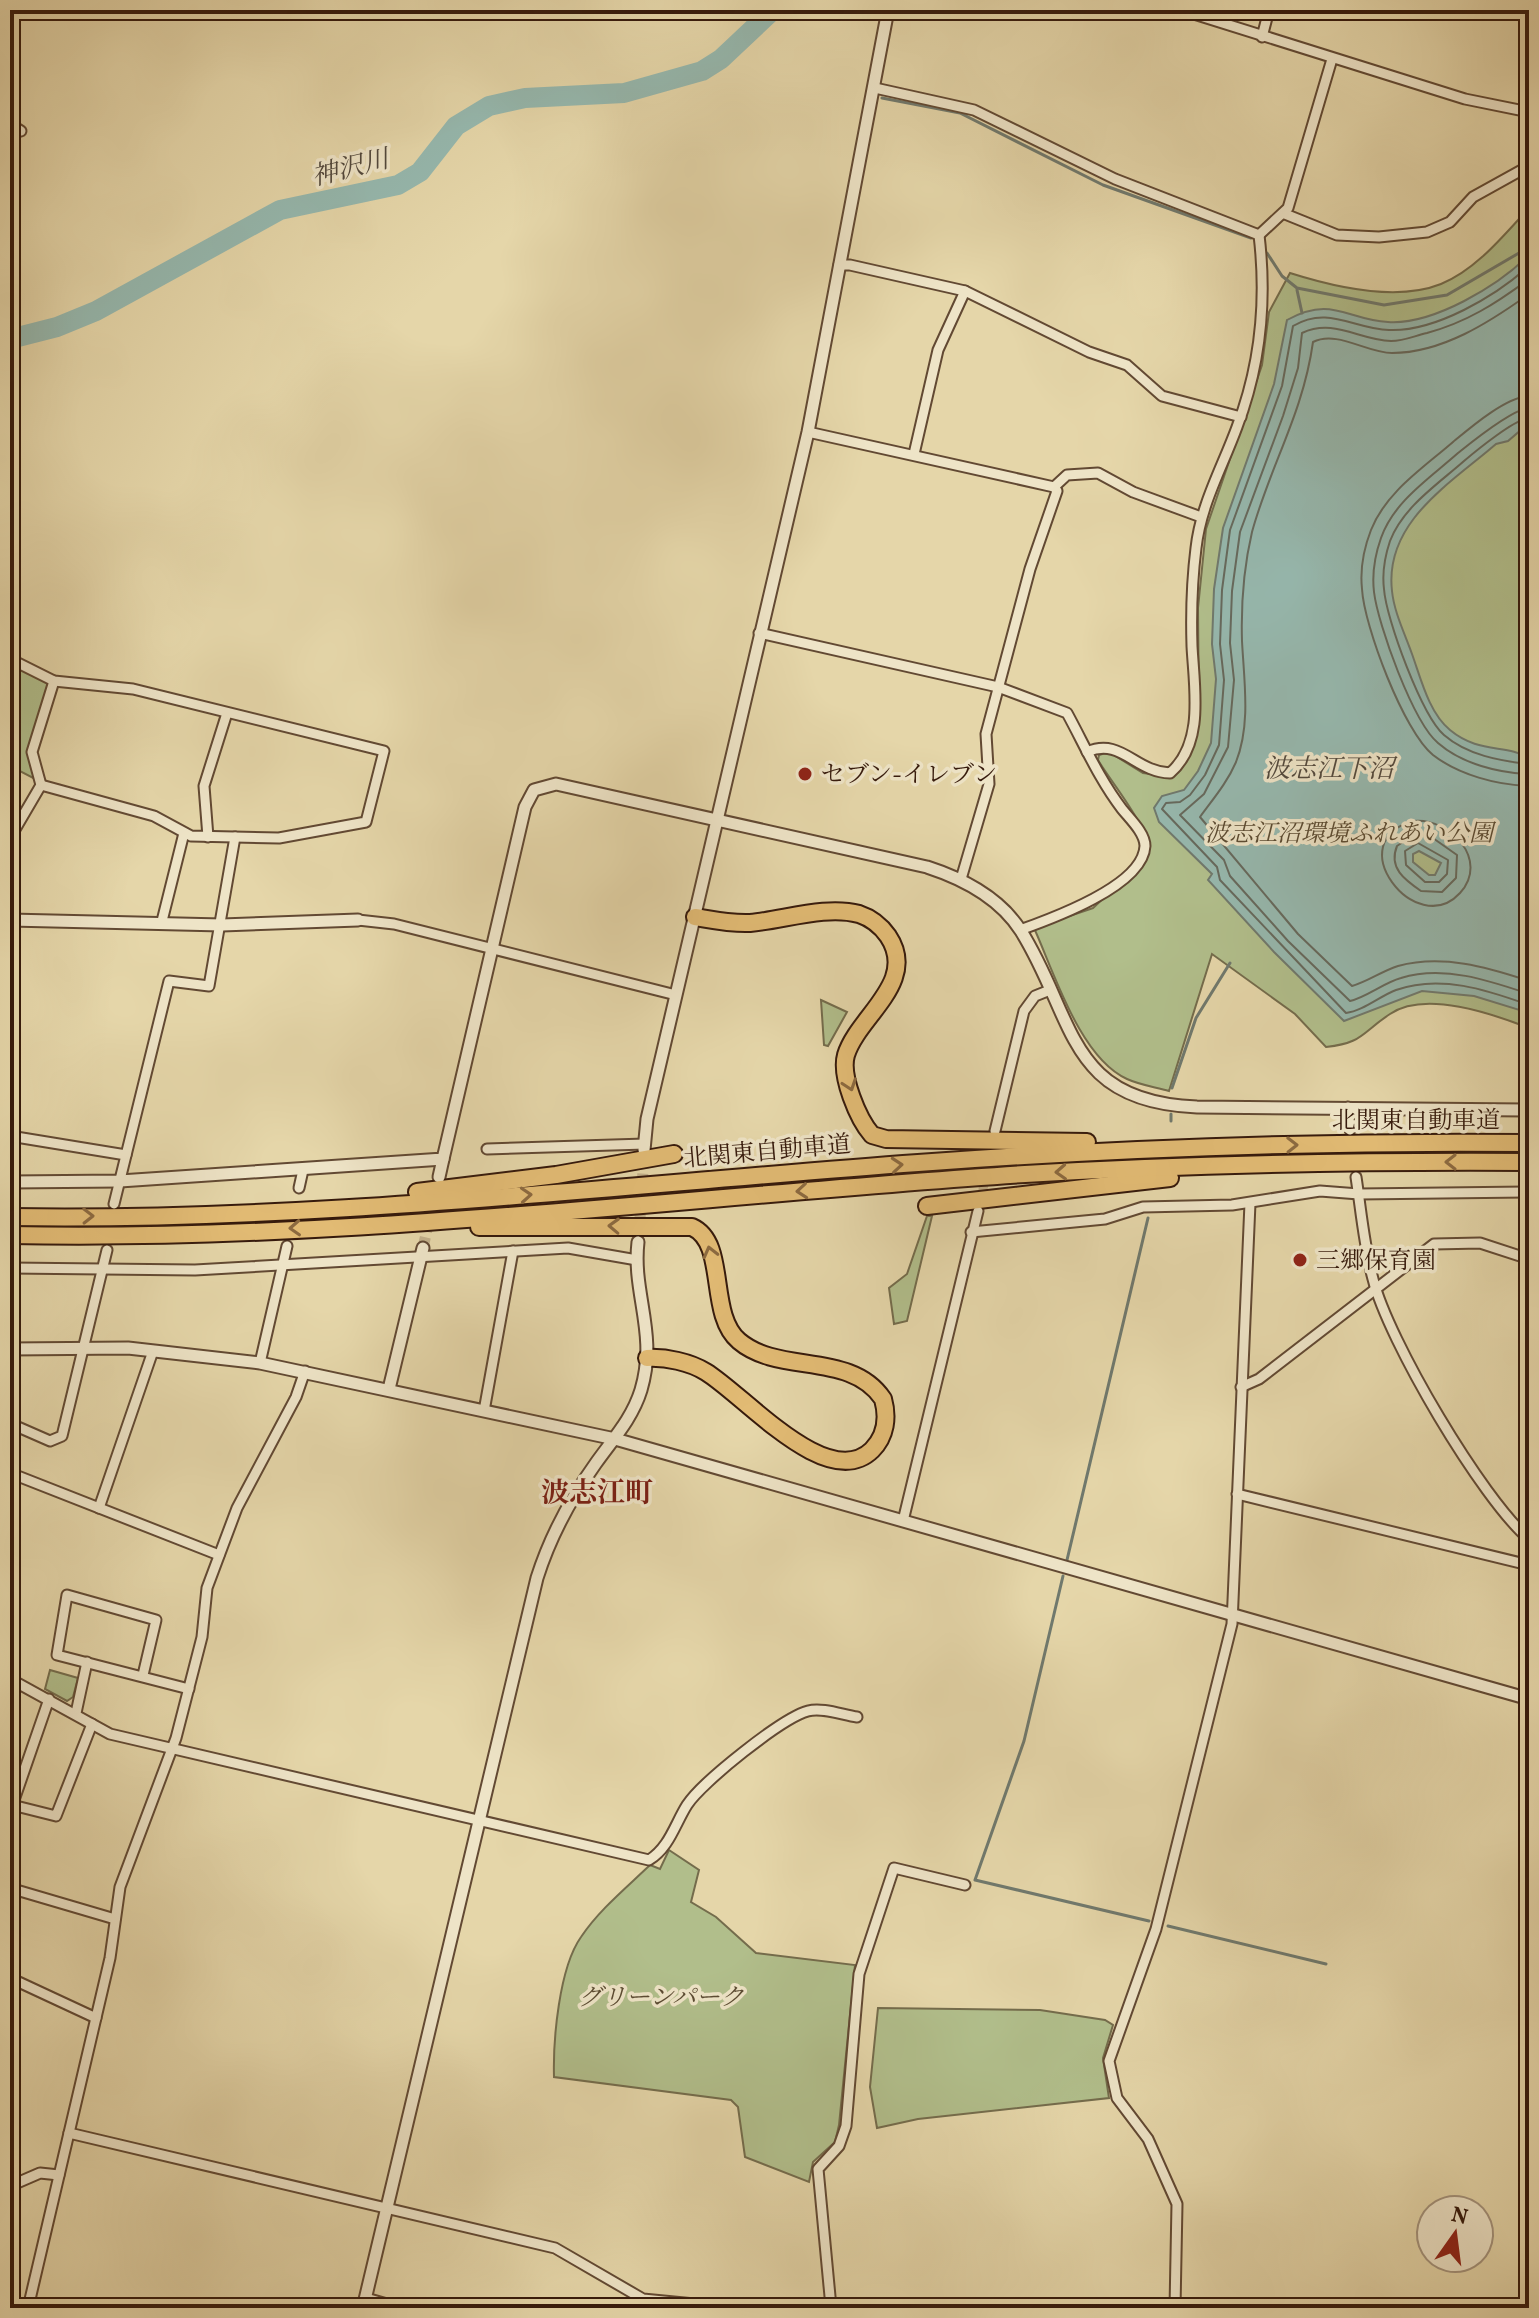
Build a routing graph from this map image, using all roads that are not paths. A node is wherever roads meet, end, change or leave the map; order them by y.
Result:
1 (888, 10) edge
2 (1181, 10) edge
3 (1269, 10) edge
4 (1262, 37) junction
5 (1332, 59) junction
6 (875, 88) junction
7 (1529, 112) edge
8 (10, 124) edge
9 (21, 131) dead end
10 (1529, 166) edge
11 (1285, 214) junction
12 (1259, 235) junction
13 (839, 265) junction
14 (965, 291) junction
15 (1241, 417) junction
16 (808, 432) junction
17 (914, 454) junction
18 (1054, 487) junction
19 (1201, 517) junction
20 (759, 633) junction
21 (10, 659) edge
22 (54, 681) junction
23 (998, 687) junction
24 (227, 713) junction
25 (1087, 752) junction
26 (41, 785) junction
27 (716, 821) junction
28 (184, 833) junction
29 (208, 837) junction
30 (235, 837) junction
31 (10, 838) edge
32 (961, 879) junction
33 (695, 917) junction
34 (10, 920) edge
35 (358, 920) joint
36 (162, 921) junction
37 (222, 925) junction
38 (1020, 930) junction
39 (493, 949) junction
40 (1050, 990) junction
41 (676, 995) junction
42 (837, 1054) dead end
43 (1348, 1107) junction
44 (1529, 1110) edge
45 (1350, 1130) dead end
46 (995, 1131) dead end
47 (10, 1136) edge
48 (1529, 1143) edge
49 (644, 1147) joint
50 (1214, 1147) junction
51 (487, 1149) dead end
52 (674, 1154) dead end
53 (126, 1155) junction
54 (443, 1159) junction
55 (1335, 1162) junction
56 (1529, 1162) edge
57 (303, 1170) junction
58 (439, 1177) dead end
59 (1356, 1177) dead end
60 (120, 1181) junction
61 (10, 1182) edge
62 (299, 1188) dead end
63 (1529, 1192) edge
64 (1359, 1194) junction
65 (1250, 1203) junction
66 (114, 1204) dead end
67 (927, 1206) dead end
68 (978, 1211) tunnel mouth
69 (253, 1212) junction
70 (10, 1217) edge
71 (373, 1224) junction
72 (971, 1232) junction
73 (10, 1235) edge
74 (638, 1242) tunnel mouth
75 (287, 1246) dead end
76 (107, 1250) dead end
77 (513, 1251) junction
78 (422, 1253) junction
79 (1529, 1259) edge
80 (637, 1260) junction
81 (281, 1265) junction
82 (104, 1266) junction
83 (10, 1268) edge
84 (1375, 1288) junction
85 (729, 1290) dead end
86 (84, 1347) junction
87 (10, 1349) edge
88 (153, 1351) junction
89 (647, 1358) junction
90 (260, 1363) junction
91 (305, 1371) junction
92 (1241, 1387) junction
93 (389, 1389) junction
94 (484, 1411) junction
95 (615, 1439) junction
96 (10, 1441) edge
97 (10, 1473) edge
98 (1237, 1494) junction
99 (99, 1508) junction
100 (903, 1521) junction
101 (1529, 1539) edge
102 (219, 1555) junction
103 (1529, 1565) edge
104 (1232, 1615) junction
105 (87, 1662) junction
106 (143, 1675) junction
107 (10, 1679) edge
108 (189, 1689) junction
109 (49, 1699) junction
110 (1529, 1699) edge
111 (76, 1713) junction
112 (857, 1717) dead end
113 (92, 1724) junction
114 (172, 1747) junction
115 (11, 1807) edge
116 (478, 1817) junction
117 (965, 1885) dead end
118 (10, 1900) edge
119 (115, 1919) junction
120 (10, 1978) edge
121 (96, 2018) junction
122 (69, 2133) junction
123 (59, 2175) junction
124 (10, 2186) edge
125 (387, 2209) junction
126 (364, 2303) edge
127 (690, 2306) edge
128 (831, 2307) edge
129 (28, 2308) edge
130 (401, 2308) edge
131 (874, 2308) edge
132 (1175, 2308) edge

1 - 6 street
2 - 4 street
3 - 4 street
4 - 5 street
5 - 7 street
5 - 11 street
6 - 12 street
6 - 13 street
8 - 9 street
10 - 11 street
11 - 12 street
12 - 15 street
13 - 14 street
13 - 16 street
14 - 15 street
14 - 17 street
15 - 19 street
16 - 17 street
16 - 20 street
17 - 18 street
18 - 19 street
18 - 23 street
19 - 25 street
20 - 23 street
20 - 27 street
21 - 22 street
22 - 24 street
22 - 26 street
23 - 25 street
23 - 32 street
24 - 29 street
24 - 30 street
25 - 38 street
26 - 28 street
26 - 31 street
27 - 32 street
27 - 33 street
27 - 39 street
28 - 29 street
28 - 36 street
29 - 30 street
30 - 37 street
32 - 38 street
33 - 41 street
33 - 42 highway
33 -> 50 highway
34 - 36 street
35 - 37 street
35 - 39 street
36 - 37 street
37 - 53 street
38 - 40 street
39 - 41 street
39 - 54 street
40 - 43 street
40 - 46 street
41 - 49 street
43 - 44 street
43 - 45 street
47 - 53 street
50 -> 48 highway, 北関東自動車道
49 - 51 street
69 -> 50 highway, 北関東自動車道
52 - 69 highway
53 - 60 street
54 - 57 street
54 - 58 street
56 -> 55 highway, 北関東自動車道
55 - 67 highway
55 -> 71 highway, 北関東自動車道
57 - 60 street
57 - 62 street
59 - 64 street
60 - 61 street
60 - 66 street
63 - 64 street
64 - 65 street
64 - 84 street
65 - 72 street
65 - 92 street
68 - 72 street
70 -> 69 highway, 北関東自動車道
71 -> 73 highway, 北関東自動車道
89 -> 71 highway
72 - 100 street
74 - 80 street
75 - 81 street
76 - 82 street
77 - 78 street
77 - 80 street
77 - 94 street
78 - 81 street
78 - 93 street
79 - 84 street
80 - 89 street
81 - 82 street
81 - 90 street
82 - 83 street
82 - 86 street
84 - 92 street
84 - 101 street
85 - 89 highway
86 - 87 street
86 - 88 street
86 - 96 street
88 - 90 street
88 - 99 street
89 - 95 street
90 - 91 street
91 - 93 street
91 - 102 street
92 - 98 street
93 - 94 street
94 - 95 street
95 - 100 street
95 - 116 street
97 - 99 street
98 - 103 street
98 - 104 street
99 - 102 street
100 - 104 street
102 - 108 street
104 - 110 street
104 - 132 street
105 - 106 street
105 - 106 street
105 - 111 street
106 - 108 street
107 - 109 street
108 - 114 street
109 - 111 street
109 - 115 street
111 - 113 street
112 - 116 street
113 - 114 street
113 - 115 street
114 - 116 street
114 - 119 street
116 - 125 street
117 - 128 street
118 - 119 street
119 - 121 street
120 - 121 street
121 - 122 street
122 - 123 street
122 - 125 street
123 - 124 street
123 - 129 street
125 - 126 street
125 - 127 street
126 - 130 street
127 - 128 street
128 - 131 street

